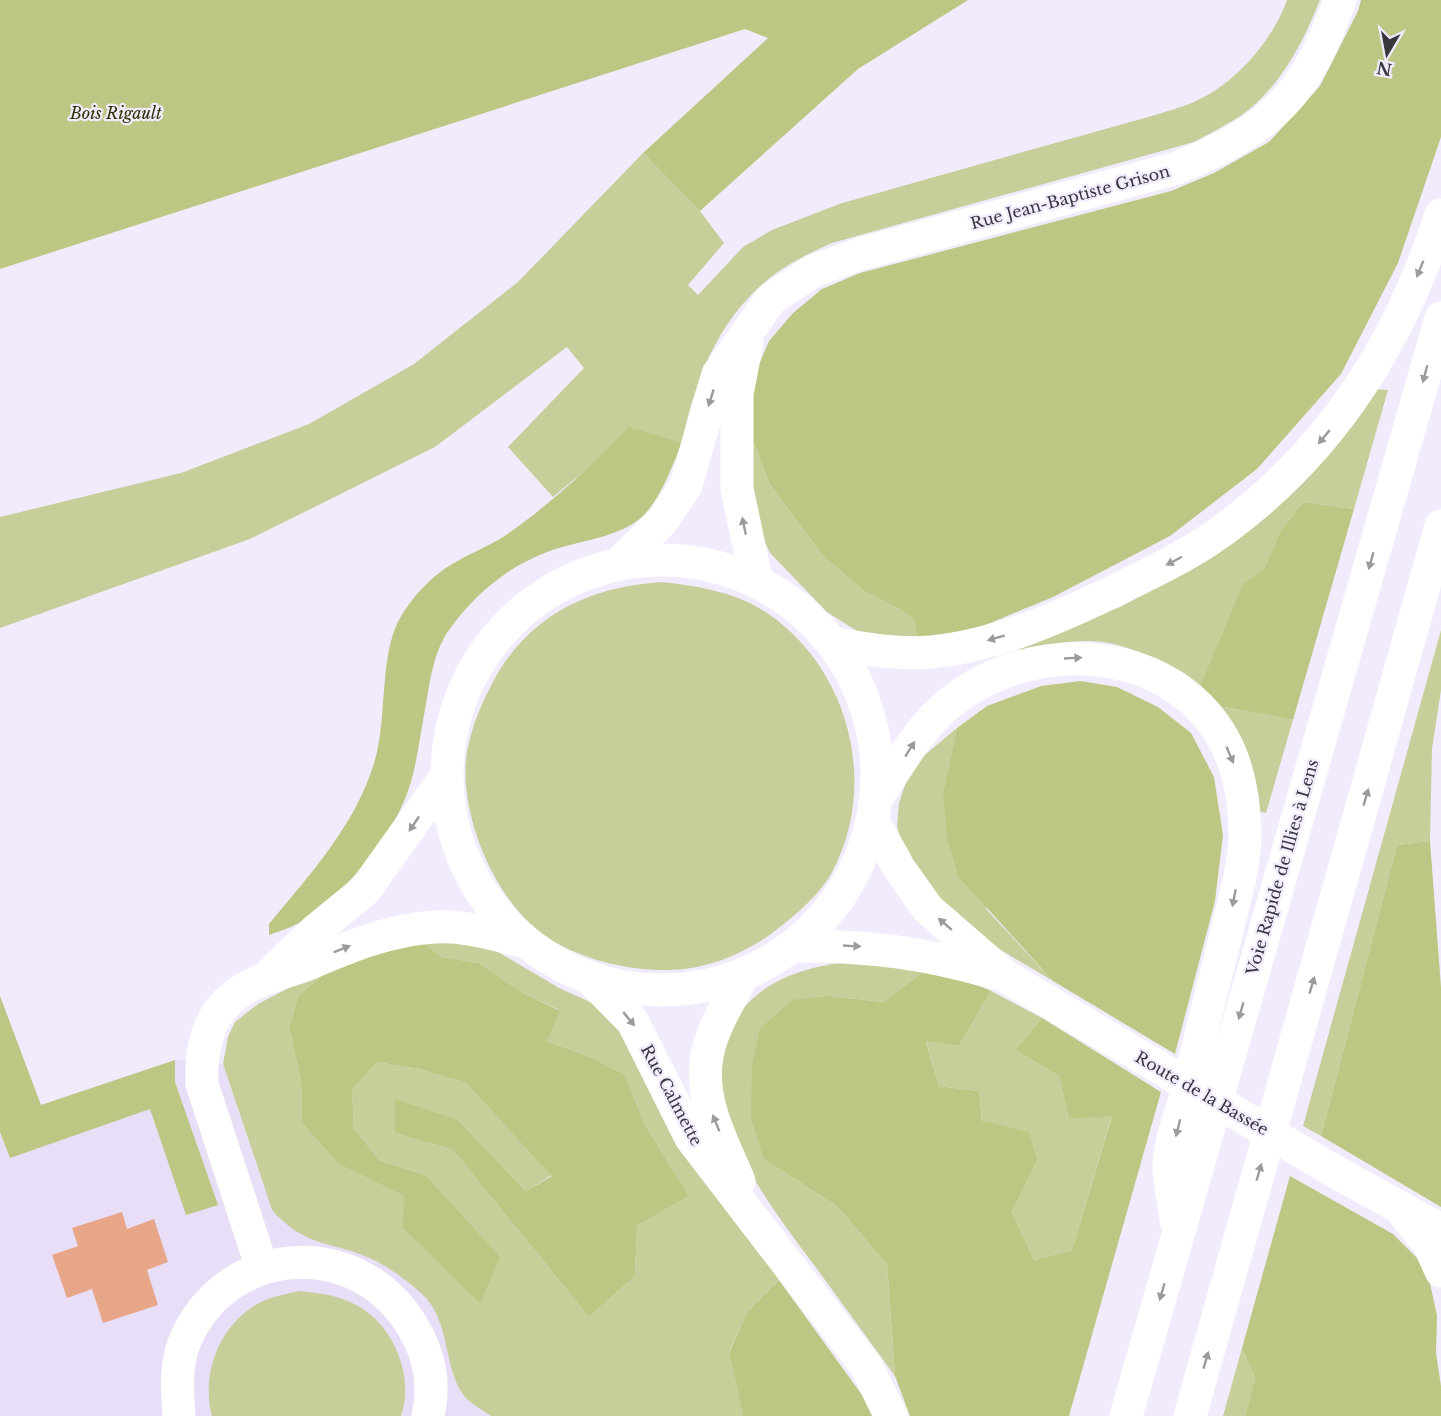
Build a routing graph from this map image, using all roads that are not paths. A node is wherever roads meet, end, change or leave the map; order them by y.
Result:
1 (1340, 0) edge
2 (1441, 215) edge
3 (1441, 318) edge
4 (749, 329) junction
5 (1441, 526) edge
6 (619, 564) junction
7 (757, 582) junction
8 (832, 643) junction
9 (447, 775) junction
10 (875, 809) junction
11 (526, 942) junction
12 (794, 946) junction
13 (743, 975) junction
14 (267, 976) junction
15 (1005, 976) junction
16 (588, 977) junction
17 (1400, 1209) junction
18 (754, 1216) junction
19 (1441, 1230) edge
20 (1178, 1236) junction
21 (262, 1268) junction
22 (1441, 1271) edge
23 (179, 1416) edge
24 (428, 1416) edge
25 (891, 1416) edge
26 (1126, 1416) edge
27 (1190, 1416) edge

1 - 4 main road, Rue Jean-Baptiste Grison
2 -> 8 main road
3 -> 20 main road, Voie Rapide de Illies à Lens
4 -> 6 main road, Rue Jean-Baptiste Grison
7 -> 4 main road, Rue Jean-Baptiste Grison
27 -> 5 main road
6 - 7 main road
6 - 9 main road
7 - 8 main road
8 - 10 main road
9 - 11 main road
9 -> 14 main road
10 - 12 main road
15 -> 10 main road, Route de la Bassée
10 -> 20 main road
14 -> 11 main road
11 - 16 main road
12 - 13 main road
12 -> 15 main road, Route de la Bassée
13 - 16 main road
18 -> 13 main road, Rue Calmette
14 - 21 main road
15 - 17 main road, Route de la Bassée
16 -> 18 main road, Rue Calmette
17 - 19 main road, Route de la Bassée
17 - 22 main road, Route de la Bassée
18 - 25 main road, Rue Calmette
20 -> 26 main road, Voie Rapide de Illies à Lens
21 - 23 main road
21 - 24 main road

